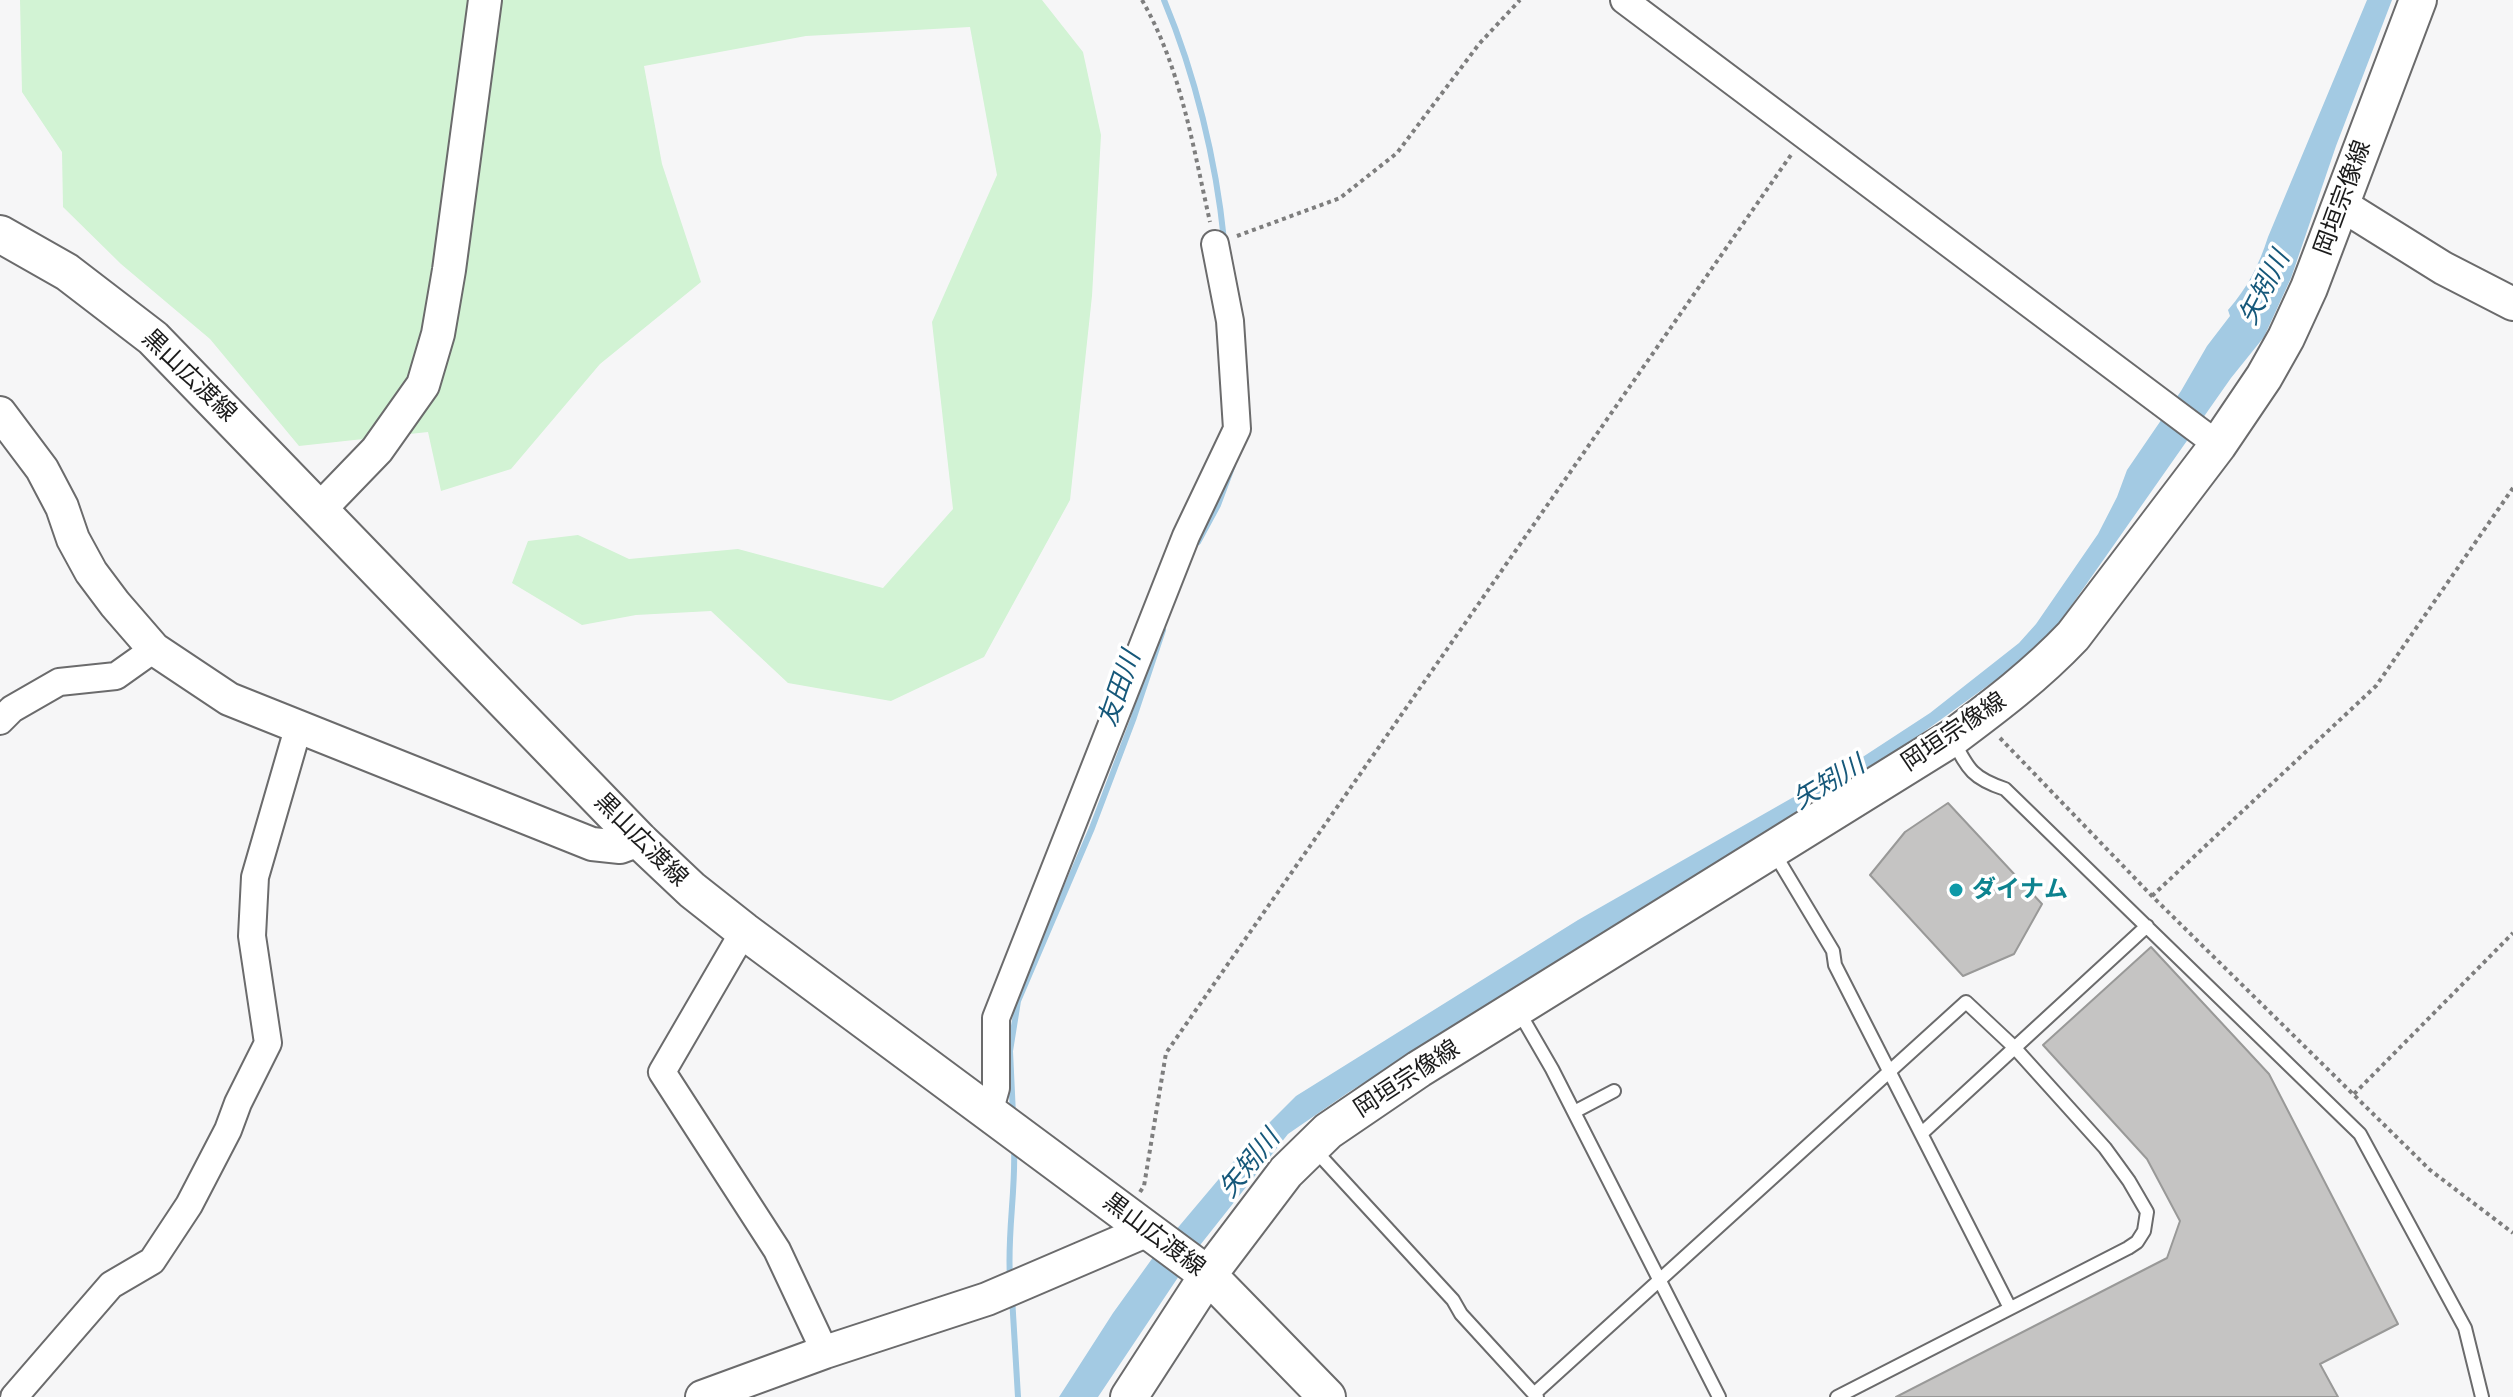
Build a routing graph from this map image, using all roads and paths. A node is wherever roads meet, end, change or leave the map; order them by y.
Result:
1 (485, 0) edge
2 (1142, 0) edge
3 (1520, 0) edge
4 (1624, 0) edge
5 (2418, 0) edge
6 (1805, 136) junction
7 (2342, 205) junction
8 (0, 234) edge
9 (1215, 244) junction
10 (2513, 304) edge
11 (0, 413) edge
12 (2218, 445) junction
13 (2513, 488) edge
14 (320, 509) junction
15 (154, 649) junction
16 (0, 721) edge
17 (299, 725) junction
18 (1966, 727) junction
19 (639, 840) junction
20 (1772, 849) junction
21 (2152, 896) junction
22 (2147, 926) junction
23 (744, 931) junction
24 (2513, 933) edge
25 (1518, 1009) junction
26 (2014, 1047) junction
27 (1891, 1073) junction
28 (1614, 1091) dead end
29 (2354, 1094) junction
30 (1574, 1112) junction
31 (989, 1113) junction
32 (1922, 1133) junction
33 (1311, 1146) junction
34 (1137, 1222) junction
35 (2513, 1233) edge
36 (1208, 1275) junction
37 (1659, 1281) junction
38 (2010, 1308) junction
39 (825, 1352) junction
40 (1536, 1395) edge
41 (14, 1397) edge
42 (702, 1397) edge
43 (1129, 1397) edge
44 (1327, 1397) edge
45 (1719, 1397) edge
46 (1837, 1397) edge
47 (2482, 1397) edge

1 - 14 street
2 - 9 path
3 - 9 path
4 - 6 street
5 - 7 main road, 岡垣宗像線
6 - 12 street
6 - 34 path
7 - 10 street
7 - 12 main road, 岡垣宗像線
8 - 14 main road, 黒山広渡線
9 - 31 street
11 - 15 street
12 - 18 main road, 岡垣宗像線
13 - 21 path
14 - 19 main road, 黒山広渡線
15 - 16 street
15 - 17 street
17 - 19 street
17 - 41 street
18 - 20 main road, 岡垣宗像線
18 - 21 path
18 - 22 lane
19 - 23 main road, 黒山広渡線
20 - 25 main road, 岡垣宗像線
20 - 27 lane
21 - 29 path
22 - 26 lane
22 - 47 lane
23 - 31 main road, 黒山広渡線
23 - 39 street
24 - 29 path
25 - 30 lane
25 - 33 main road, 岡垣宗像線
26 - 27 lane
26 - 32 lane
26 - 38 lane
27 - 32 lane
27 - 37 lane
28 - 30 lane
29 - 35 path
30 - 37 lane
31 - 34 main road, 黒山広渡線
32 - 38 lane
33 - 36 main road, 岡垣宗像線
33 - 40 lane
34 - 36 main road, 黒山広渡線
34 - 39 street
36 - 43 main road, 岡垣宗像線
36 - 44 main road, 黒山広渡線
37 - 40 lane
37 - 45 lane
38 - 46 lane
39 - 42 street

